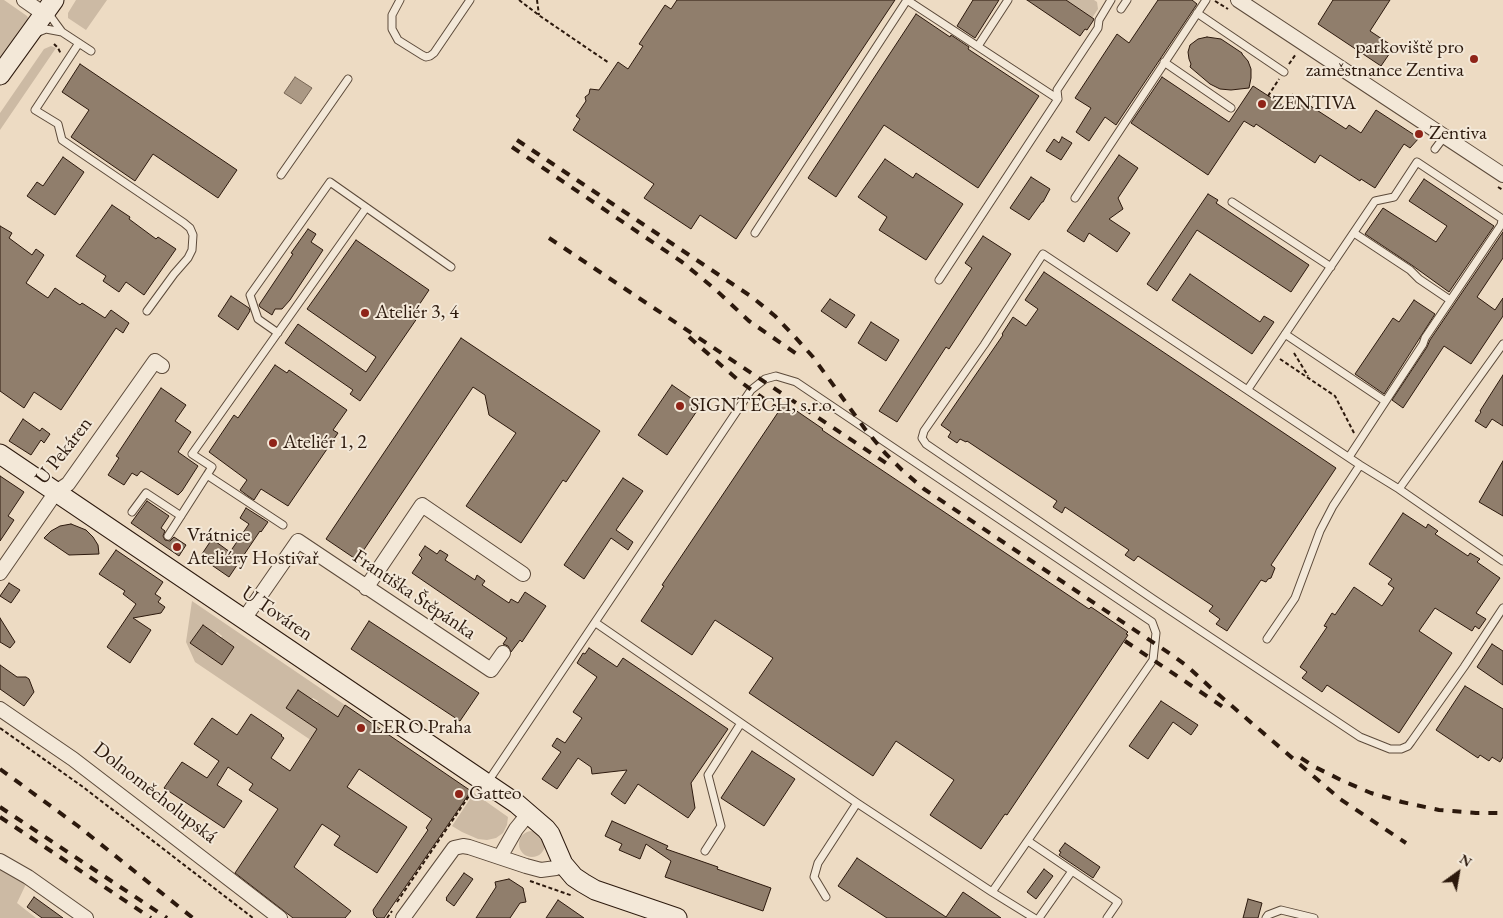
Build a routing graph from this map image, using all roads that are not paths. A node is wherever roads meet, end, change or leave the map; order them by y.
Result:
1 (24, 0) edge
2 (400, 0) edge
3 (470, 0) edge
4 (907, 0) edge
5 (1008, 0) edge
6 (1111, 0) edge
7 (1127, 0) edge
8 (1206, 0) edge
9 (1234, 5) edge
10 (50, 6) edge
11 (1121, 9) dead end
12 (1197, 14) junction
13 (62, 32) junction
14 (79, 43) junction
15 (22, 45) junction
16 (978, 46) junction
17 (91, 51) dead end
18 (1164, 62) junction
19 (1284, 72) road end
20 (0, 75) edge
21 (348, 79) dead end
22 (1058, 99) junction
23 (1231, 108) dead end
24 (1444, 137) junction
25 (1434, 149) dead end
26 (282, 175) dead end
27 (1503, 176) edge
28 (1075, 198) dead end
29 (1232, 202) dead end
30 (366, 208) junction
31 (755, 233) dead end
32 (1354, 233) junction
33 (451, 267) dead end
34 (1331, 267) junction
35 (939, 280) dead end
36 (1450, 300) junction
37 (147, 311) dead end
38 (278, 333) junction
39 (1285, 334) junction
40 (1503, 344) edge
41 (1500, 353) edge
42 (162, 366) dead end
43 (1248, 389) junction
44 (1385, 401) junction
45 (0, 454) edge
46 (1349, 457) junction
47 (1360, 465) junction
48 (207, 475) junction
49 (1398, 489) junction
50 (56, 492) junction
51 (132, 512) dead end
52 (181, 516) junction
53 (283, 525) dead end
54 (168, 536) dead end
55 (1503, 561) edge
56 (0, 573) edge
57 (522, 574) dead end
58 (366, 588) junction
59 (1503, 608) edge
60 (244, 619) junction
61 (596, 623) junction
62 (1267, 640) dead end
63 (503, 653) dead end
64 (0, 709) edge
65 (741, 723) junction
66 (481, 786) junction
67 (857, 803) junction
68 (528, 813) junction
69 (1028, 841) junction
70 (705, 850) dead end
71 (500, 857) junction
72 (0, 861) edge
73 (563, 864) junction
74 (1072, 871) junction
75 (992, 892) junction
76 (826, 897) dead end
77 (397, 914) edge
78 (656, 915) edge
79 (86, 918) edge
80 (280, 918) edge
81 (677, 918) edge
82 (1034, 918) edge
83 (1039, 918) edge
84 (1107, 918) edge
85 (1266, 918) edge
86 (1314, 918) edge

1 - 10 street
2 - 3 lane
4 - 16 lane
4 - 31 lane
5 - 16 lane
6 - 22 lane
7 - 11 lane
8 - 12 lane
9 - 24 street
10 - 13 lane
10 - 15 street
12 - 18 lane
12 - 19 lane
13 - 14 lane
13 - 15 lane
14 - 17 lane
14 - 37 lane
15 - 20 street
16 - 22 lane
18 - 23 lane
18 - 28 lane
21 - 26 lane
22 - 35 lane
24 - 25 lane
24 - 27 street
29 - 34 lane
30 - 33 lane
30 - 38 lane
30 - 38 lane
32 - 34 lane
32 - 36 lane
32 - 36 lane
34 - 39 lane
36 - 44 lane
38 - 48 lane
39 - 43 lane
39 - 44 lane
40 - 41 lane
41 - 49 lane
42 - 50 street, U Pekáren
43 - 46 lane
43 - 59 lane
44 - 46 lane
45 - 50 street, U Továren
46 - 47 lane
47 - 49 lane
47 - 62 lane
48 - 52 lane
48 - 53 lane
49 - 55 lane
50 - 56 street, U Pekáren
50 - 60 street, U Továren
51 - 52 lane
52 - 54 lane
57 - 58 street
58 - 60 street, Františka Štěpánka
58 - 63 street, Františka Štěpánka
60 - 66 street, U Továren
61 - 65 lane
61 - 66 lane
61 - 69 lane
64 - 80 street, Dolnoměcholupská
65 - 67 lane
65 - 70 lane
66 - 68 street, U Továren
67 - 75 lane
67 - 76 lane
68 - 71 street
68 - 73 street, U Továren
69 - 74 lane
69 - 75 lane
71 - 73 street
71 - 77 street
72 - 79 street
73 - 78 street, U Továren
74 - 83 lane
74 - 84 lane
75 - 82 lane
78 - 81 street
85 - 86 lane

